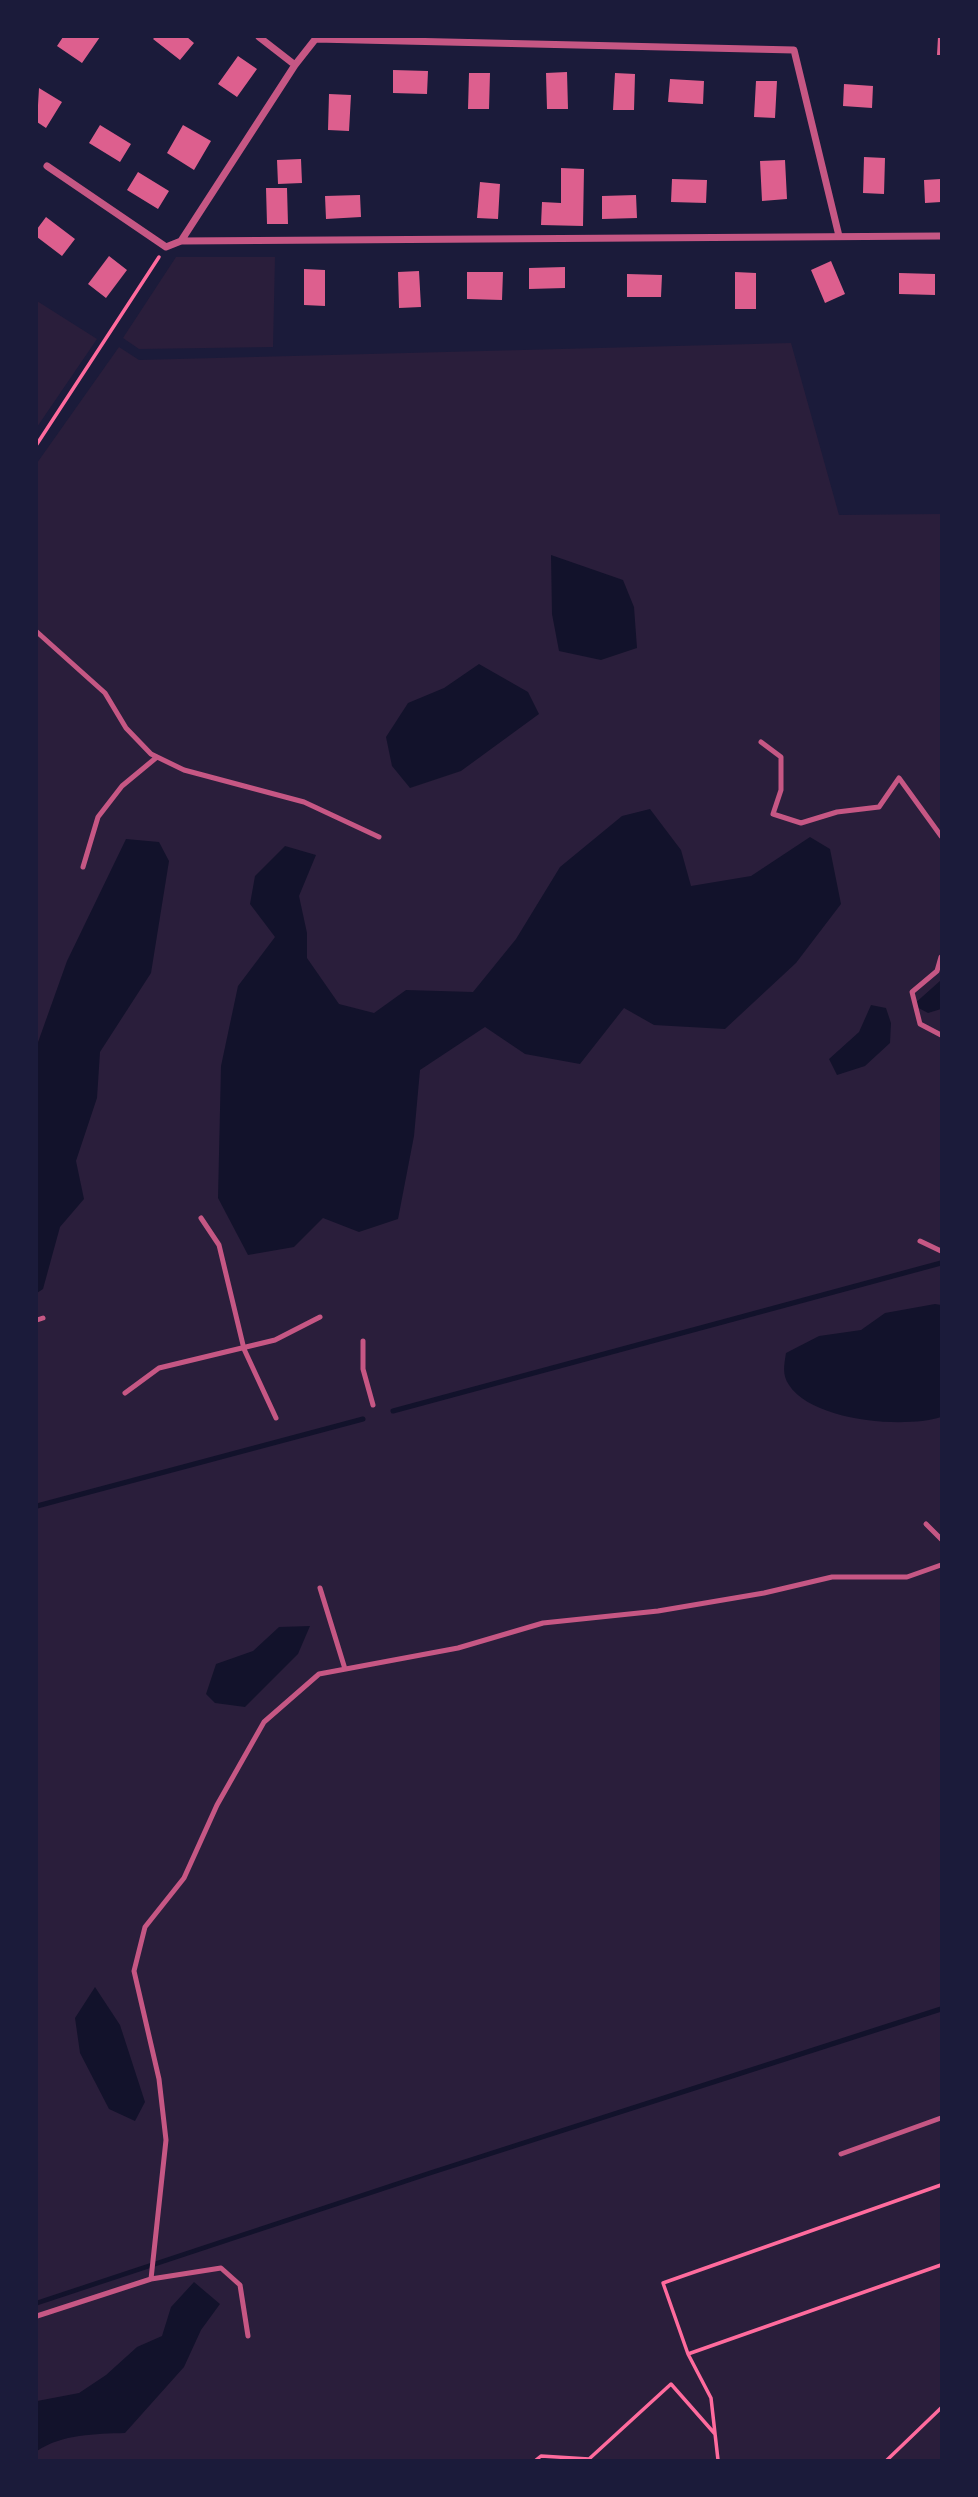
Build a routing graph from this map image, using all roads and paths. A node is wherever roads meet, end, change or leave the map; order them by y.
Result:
1 (259, 37) edge
2 (317, 38) edge
3 (638, 41) edge
4 (295, 65) junction
5 (47, 166) dead end
6 (839, 236) junction
7 (941, 236) edge
8 (181, 241) junction
9 (166, 247) junction
10 (37, 443) edge
11 (37, 632) edge
12 (761, 742) dead end
13 (157, 757) junction
14 (941, 836) edge
15 (379, 837) dead end
16 (83, 867) dead end
17 (941, 957) edge
18 (941, 1035) edge
19 (201, 1218) dead end
20 (920, 1241) dead end
21 (941, 1251) edge
22 (320, 1317) dead end
23 (363, 1341) dead end
24 (243, 1348) junction
25 (125, 1393) dead end
26 (373, 1405) dead end
27 (276, 1418) dead end
28 (926, 1524) dead end
29 (941, 1539) edge
30 (941, 1565) edge
31 (320, 1588) dead end
32 (345, 1669) junction
33 (941, 2118) edge
34 (841, 2154) dead end
35 (941, 2185) edge
36 (941, 2265) edge
37 (151, 2276) junction
38 (37, 2316) edge
39 (248, 2336) dead end
40 (688, 2354) junction
41 (941, 2408) edge
42 (716, 2435) junction
43 (536, 2460) edge
44 (718, 2460) edge
45 (887, 2460) edge

1 - 4 street
2 - 3 street
2 - 4 street
3 - 6 street
4 - 8 street
5 - 9 street
6 - 7 street
6 - 8 street
8 - 9 street
9 - 10 path
11 - 13 lane
12 - 14 lane
13 - 15 lane
13 - 16 lane
17 - 18 lane
19 - 24 lane
20 - 21 lane
22 - 24 lane
23 - 26 lane
24 - 25 lane
24 - 27 lane
28 - 29 lane
30 - 32 lane
31 - 32 lane
32 - 37 lane
33 - 34 lane
35 - 40 path
36 - 40 path
37 - 38 lane
37 - 39 lane
40 - 42 path
41 - 45 path
42 - 43 path
42 - 44 path

